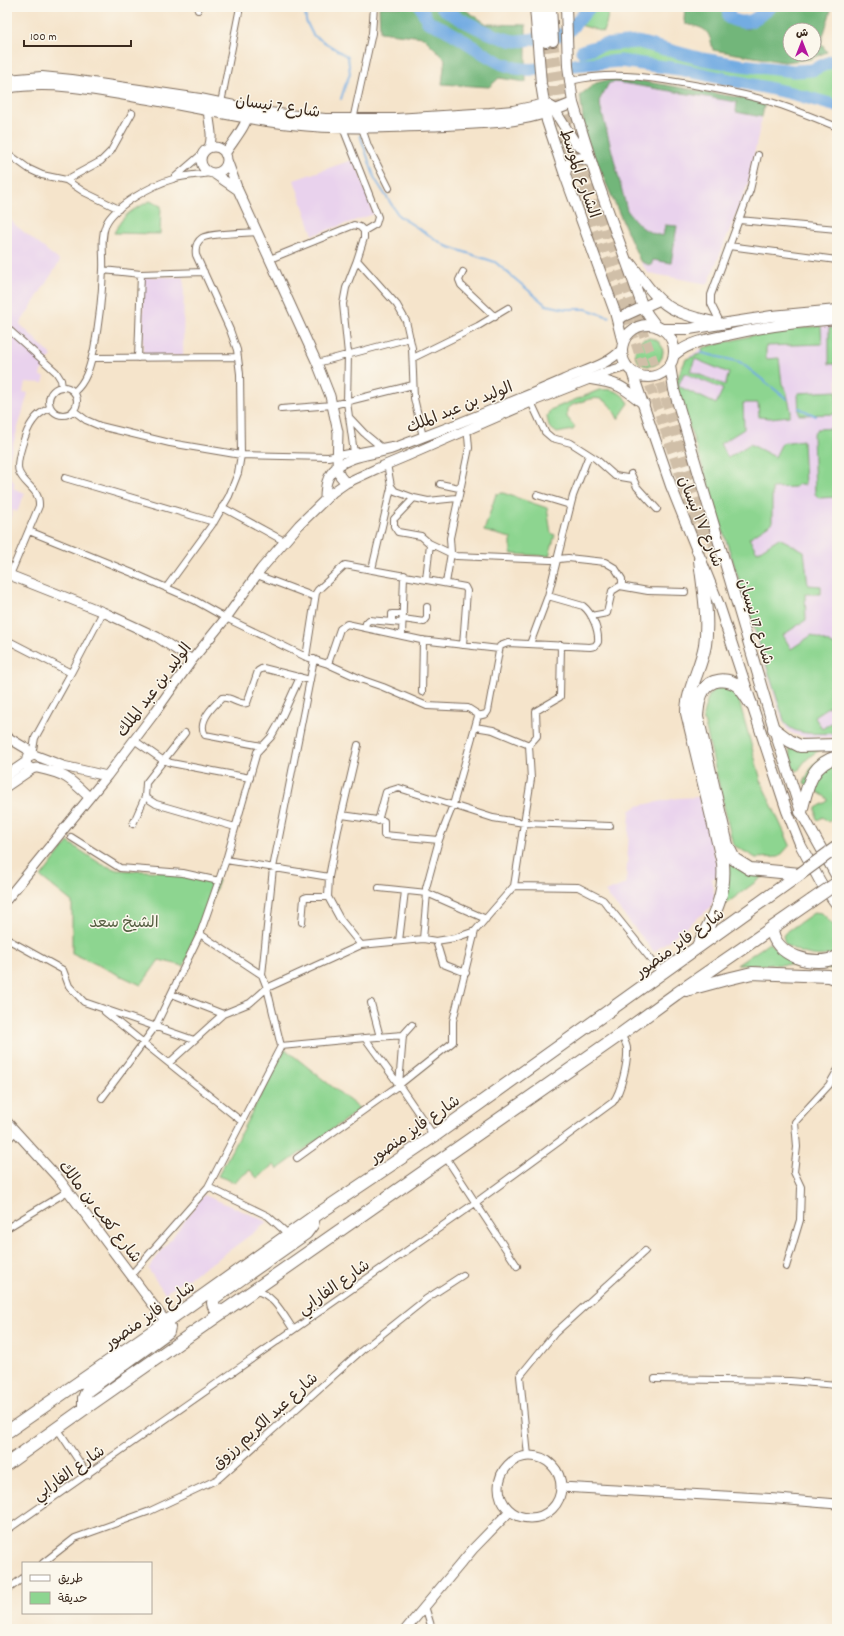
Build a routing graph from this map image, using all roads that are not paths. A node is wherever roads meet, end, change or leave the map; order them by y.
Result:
1 (240, 7) edge
2 (374, 7) edge
3 (535, 7) edge
4 (543, 7) edge
5 (551, 7) edge
6 (566, 7) edge
7 (7, 80) edge
8 (570, 81) junction
9 (7, 88) edge
10 (221, 103) junction
11 (573, 103) junction
12 (543, 104) junction
13 (209, 105) junction
14 (550, 112) junction
15 (132, 113) dead end
16 (248, 113) junction
17 (353, 120) junction
18 (837, 127) edge
19 (343, 128) junction
20 (362, 128) junction
21 (206, 150) junction
22 (7, 153) edge
23 (758, 155) dead end
24 (226, 157) junction
25 (590, 157) junction
26 (211, 173) junction
27 (565, 175) junction
28 (174, 178) junction
29 (66, 180) junction
30 (389, 188) dead end
31 (238, 190) junction
32 (119, 209) junction
33 (739, 220) junction
34 (837, 229) edge
35 (258, 232) junction
36 (364, 232) junction
37 (729, 246) junction
38 (624, 255) junction
39 (270, 259) junction
40 (357, 260) junction
41 (837, 260) edge
42 (103, 270) junction
43 (204, 272) junction
44 (463, 272) dead end
45 (140, 274) junction
46 (659, 300) junction
47 (508, 308) dead end
48 (644, 308) junction
49 (837, 310) edge
50 (495, 317) junction
51 (617, 319) junction
52 (837, 319) edge
53 (721, 324) junction
54 (7, 328) edge
55 (660, 328) junction
56 (410, 338) junction
57 (623, 346) junction
58 (348, 354) junction
59 (674, 355) junction
60 (238, 357) junction
61 (92, 358) junction
62 (138, 358) junction
63 (413, 358) junction
64 (317, 363) junction
65 (670, 366) junction
66 (630, 369) junction
67 (592, 379) junction
68 (413, 385) junction
69 (62, 387) junction
70 (74, 392) junction
71 (347, 402) junction
72 (531, 402) junction
73 (644, 405) junction
74 (333, 406) junction
75 (50, 408) junction
76 (281, 409) dead end
77 (74, 411) junction
78 (349, 417) junction
79 (466, 430) junction
80 (423, 437) junction
81 (409, 442) junction
82 (381, 447) junction
83 (354, 453) junction
84 (241, 455) junction
85 (589, 455) junction
86 (337, 456) junction
87 (387, 464) junction
88 (336, 468) junction
89 (65, 478) dead end
90 (346, 483) junction
91 (440, 484) dead end
92 (391, 488) junction
93 (459, 488) junction
94 (538, 495) dead end
95 (414, 498) junction
96 (457, 498) junction
97 (325, 500) junction
98 (570, 505) junction
99 (222, 507) junction
100 (657, 509) dead end
101 (214, 522) junction
102 (29, 531) junction
103 (284, 541) junction
104 (430, 544) junction
105 (451, 553) junction
106 (557, 559) junction
107 (700, 560) junction
108 (372, 569) junction
109 (9, 575) edge
110 (257, 575) junction
111 (404, 575) junction
112 (426, 579) junction
113 (446, 583) junction
114 (622, 586) junction
115 (166, 588) junction
116 (685, 592) dead end
117 (548, 596) junction
118 (315, 597) junction
119 (427, 607) dead end
120 (103, 612) junction
121 (591, 616) junction
122 (226, 618) junction
123 (403, 618) junction
124 (392, 622) junction
125 (365, 628) junction
126 (402, 636) junction
127 (7, 640) edge
128 (424, 640) junction
129 (530, 644) junction
130 (463, 645) junction
131 (561, 645) junction
132 (499, 649) junction
133 (306, 657) junction
134 (192, 660) junction
135 (314, 660) junction
136 (328, 664) junction
137 (72, 673) junction
138 (300, 677) junction
139 (310, 680) junction
140 (422, 692) dead end
141 (751, 704) junction
142 (479, 715) junction
143 (475, 727) junction
144 (774, 729) junction
145 (185, 733) dead end
146 (7, 738) edge
147 (134, 740) junction
148 (358, 745) dead end
149 (529, 745) junction
150 (262, 746) junction
151 (837, 746) edge
152 (837, 757) edge
153 (33, 761) junction
154 (164, 761) junction
155 (64, 770) junction
156 (7, 775) edge
157 (107, 776) junction
158 (250, 778) junction
159 (7, 786) edge
160 (90, 797) junction
161 (144, 798) junction
162 (453, 805) junction
163 (801, 812) junction
164 (342, 815) junction
165 (378, 821) junction
166 (524, 823) junction
167 (133, 824) dead end
168 (610, 826) dead end
169 (235, 827) junction
170 (71, 837) dead end
171 (439, 840) junction
172 (837, 847) edge
173 (226, 860) junction
174 (273, 868) junction
175 (800, 874) junction
176 (329, 877) junction
177 (837, 877) edge
178 (219, 881) junction
179 (837, 883) edge
180 (514, 886) junction
181 (379, 888) dead end
182 (405, 891) junction
183 (427, 893) junction
184 (328, 897) junction
185 (7, 899) edge
186 (837, 905) edge
187 (486, 919) junction
188 (302, 922) dead end
189 (772, 928) junction
190 (475, 931) junction
191 (200, 934) junction
192 (7, 939) edge
193 (423, 939) junction
194 (399, 941) junction
195 (436, 941) junction
196 (361, 945) junction
197 (697, 948) junction
198 (837, 956) edge
199 (466, 972) junction
200 (662, 973) junction
201 (262, 975) junction
202 (837, 980) edge
203 (268, 988) junction
204 (172, 994) junction
205 (676, 994) junction
206 (371, 1003) dead end
207 (102, 1009) junction
208 (223, 1014) junction
209 (412, 1025) dead end
210 (155, 1027) junction
211 (621, 1034) junction
212 (404, 1035) junction
213 (380, 1037) junction
214 (365, 1038) junction
215 (194, 1040) junction
216 (144, 1043) junction
217 (281, 1046) junction
218 (169, 1063) junction
219 (837, 1071) edge
220 (399, 1085) junction
221 (102, 1098) dead end
222 (241, 1121) junction
223 (7, 1122) edge
224 (15, 1132) junction
225 (434, 1136) junction
226 (7, 1141) edge
227 (445, 1156) junction
228 (297, 1158) dead end
229 (208, 1187) junction
230 (68, 1191) junction
231 (475, 1203) junction
232 (314, 1216) junction
233 (7, 1228) edge
234 (288, 1234) junction
235 (645, 1251) dead end
236 (518, 1266) dead end
237 (786, 1267) dead end
238 (131, 1275) junction
239 (463, 1275) dead end
240 (254, 1291) junction
241 (225, 1311) junction
242 (166, 1322) junction
243 (293, 1329) junction
244 (655, 1379) dead end
245 (837, 1385) edge
246 (84, 1409) junction
247 (57, 1428) junction
248 (7, 1432) edge
249 (528, 1456) junction
250 (7, 1464) edge
251 (88, 1475) junction
252 (561, 1487) junction
253 (837, 1504) edge
254 (510, 1511) junction
255 (7, 1530) edge
256 (44, 1562) edge
257 (22, 1579) edge
258 (7, 1590) edge
259 (425, 1606) junction
260 (406, 1629) edge
261 (432, 1629) edge

1 - 10 street
2 - 17 street
3 - 12 main road, الشارع الموسط
4 - 5 main road
6 - 8 main road, الشارع الموسط
7 - 13 main road, شارع 7 نيسان
8 - 11 main road, الشارع الموسط
8 - 18 street
9 - 13 main road, شارع 7 نيسان
10 - 13 main road, شارع 7 نيسان
10 - 16 main road, شارع 7 نيسان
11 - 14 main road, شارع 7 نيسان
11 - 25 main road, الشارع الموسط
12 - 14 main road, الشارع الموسط
12 - 17 main road, شارع 7 نيسان
13 - 16 main road, شارع 7 نيسان
13 - 21 street
14 - 20 main road, شارع 7 نيسان
14 - 25 main road
14 - 27 main road, الشارع الموسط
15 - 29 street
16 - 17 main road, شارع 7 نيسان
16 - 19 main road, شارع 7 نيسان
16 - 24 street
19 - 20 main road, شارع 7 نيسان
19 - 36 street
20 - 30 street
21 - 24 street
21 - 26 street
21 - 28 street
22 - 29 street
23 - 33 street
24 - 26 street
24 - 31 street
25 - 27 main road
25 - 38 main road, الشارع الموسط
26 - 28 street
26 - 31 street
27 - 51 main road, الشارع الموسط
28 - 32 street
29 - 32 street
31 - 35 street
32 - 42 street
33 - 34 street
33 - 37 street
35 - 39 street
35 - 43 street
36 - 39 street
36 - 40 street
37 - 41 street
37 - 53 street
38 - 46 main road
38 - 48 main road, الشارع الموسط
39 - 64 street
40 - 56 street
40 - 58 street
42 - 45 street
42 - 61 street
43 - 45 street
43 - 60 street
44 - 50 street
45 - 62 street
46 - 48 main road
46 - 53 main road
47 - 50 street
48 - 51 main road
48 - 55 main road, الشارع الموسط
49 - 53 main road
50 - 63 street
51 - 57 main road, الشارع الموسط
52 - 59 main road
53 - 55 main road
54 - 69 street
55 - 57 main road
55 - 59 main road
56 - 58 street
56 - 63 street
57 - 66 main road
57 - 80 street, الوليد بن عبد الملك
58 - 64 street
58 - 71 street
59 - 65 main road
60 - 62 street
60 - 84 street
61 - 62 street
61 - 70 street
63 - 68 street
64 - 74 street
65 - 66 main road
65 - 144 main road, شارع 17 نيسان
66 - 67 street, الوليد بن عبد الملك
66 - 73 main road, شارع ١٧ نيسان
67 - 72 street, الوليد بن عبد الملك
67 - 73 main road
68 - 71 street
68 - 80 street
69 - 70 street
69 - 75 street
70 - 77 street
71 - 74 street
71 - 78 street
72 - 79 street, الوليد بن عبد الملك
72 - 85 street
73 - 107 main road, شارع ١٧ نيسان
74 - 76 street
74 - 86 street
75 - 77 street
75 - 102 street
77 - 84 street
78 - 82 street
78 - 83 street
79 - 87 street, الوليد بن عبد الملك
79 - 93 street
80 - 81 street, الوليد بن عبد الملك
81 - 82 street
81 - 88 street, الوليد بن عبد الملك
82 - 83 street
83 - 86 street
84 - 86 street
84 - 99 street
85 - 98 street
85 - 100 street
86 - 88 street
87 - 90 street, الوليد بن عبد الملك
87 - 92 street
88 - 90 street
88 - 97 street, الوليد بن عبد الملك
89 - 101 street
90 - 97 street, الوليد بن عبد الملك
91 - 93 street
92 - 95 street
92 - 108 street
93 - 96 street
94 - 98 street
95 - 96 street
95 - 104 street
96 - 105 street
97 - 103 street, الوليد بن عبد الملك
98 - 106 street
99 - 101 street
99 - 103 street
101 - 115 street
102 - 109 street
102 - 115 street
103 - 110 street, الوليد بن عبد الملك
104 - 105 street
104 - 112 street
105 - 106 street
105 - 113 street
106 - 114 street
106 - 117 street
107 - 141 main road, شارع ١٧ نيسان
107 - 197 highway
108 - 111 street
108 - 118 street
109 - 120 street
110 - 118 street
110 - 122 street, الوليد بن عبد الملك
111 - 112 street
111 - 123 street
112 - 113 street
113 - 130 street
114 - 116 street
114 - 121 street
115 - 122 street
117 - 121 street
117 - 129 street
118 - 133 street
119 - 123 street
120 - 134 street
120 - 137 street
121 - 131 street
122 - 133 street
122 - 134 street, الوليد بن عبد الملك
123 - 124 street
123 - 124 street
123 - 126 street
124 - 125 street
125 - 126 street
125 - 136 street
126 - 128 street
127 - 137 street
128 - 130 street
128 - 140 street
129 - 131 street
129 - 132 street
130 - 132 street
131 - 149 street
132 - 142 street
133 - 135 street
134 - 147 street, الوليد بن عبد الملك
135 - 136 street
135 - 139 street
136 - 142 street
137 - 153 street
138 - 139 street
138 - 150 street
138 - 150 street
139 - 174 street
141 - 175 highway
141 - 186 main road
142 - 143 street
143 - 149 street
143 - 162 street
144 - 151 highway
144 - 163 main road, شارع 17 نيسان
145 - 154 street
146 - 153 street
147 - 154 street
147 - 157 street, الوليد بن عبد الملك
148 - 164 street
149 - 166 street
150 - 158 street
152 - 163 highway
153 - 155 street
153 - 156 street
153 - 159 street
154 - 158 street
154 - 161 street
155 - 157 street
155 - 160 street
157 - 160 street, الوليد بن عبد الملك
158 - 169 street
160 - 185 street, الوليد بن عبد الملك
161 - 167 street
161 - 169 street
162 - 165 street
162 - 166 street
162 - 171 street
163 - 177 main road, شارع 17 نيسان
164 - 165 street
164 - 176 street
165 - 171 street
166 - 168 street
166 - 180 street
169 - 173 street
170 - 178 street
171 - 183 street
172 - 175 highway, شارع فايز منصور, bridge
173 - 174 street
173 - 178 street
174 - 176 street
174 - 201 street
175 - 197 highway, شارع فايز منصور
176 - 184 street
178 - 191 street
179 - 189 highway, bridge
180 - 187 street
180 - 200 street
181 - 182 street
182 - 183 street
182 - 194 street
183 - 187 street
183 - 193 street
184 - 188 street
184 - 196 street
187 - 190 street
189 - 198 highway
189 - 205 highway
190 - 195 street
190 - 199 street
191 - 201 street
191 - 204 street
192 - 207 street
193 - 194 street
193 - 195 street
194 - 196 street
195 - 199 street
196 - 203 street
197 - 200 highway, شارع فايز منصور
199 - 220 street
200 - 225 highway, شارع فايز منصور
201 - 203 street
202 - 205 highway
203 - 208 street
203 - 217 street
204 - 208 street
204 - 210 street
205 - 211 highway
206 - 213 street
207 - 210 street
207 - 216 street
208 - 215 street
209 - 212 street
210 - 215 street
210 - 216 street
211 - 227 highway
211 - 231 street, شارع الفارابي
212 - 213 street
212 - 220 street
213 - 214 street
214 - 217 street
214 - 220 street
215 - 218 street
216 - 218 street
216 - 221 street
217 - 222 street
218 - 222 street
219 - 237 street
220 - 225 street
220 - 228 street
222 - 229 street
223 - 224 street, شارع كعب بن مالك
224 - 226 street
224 - 230 street, شارع كعب بن مالك
225 - 232 highway, شارع فايز منصور
227 - 231 street
227 - 240 highway
229 - 234 street
229 - 238 street
230 - 233 street
230 - 238 street, شارع كعب بن مالك
231 - 236 street
231 - 243 street, شارع الفارابي
232 - 234 highway, شارع فايز منصور
232 - 241 highway
234 - 242 highway, شارع فايز منصور
235 - 249 street
238 - 242 street, شارع كعب بن مالك
239 - 256 street, شارع عبد الكريم رزوق
240 - 241 highway
240 - 243 street
241 - 246 highway
242 - 246 highway
242 - 248 highway, شارع فايز منصور
243 - 251 street, شارع الفارابي
244 - 245 street
246 - 247 highway
247 - 250 highway
247 - 251 street
249 - 252 street
249 - 254 street
251 - 255 street, شارع الفارابي
252 - 253 street
252 - 254 street
254 - 259 street
257 - 258 street
259 - 260 street
259 - 261 street

